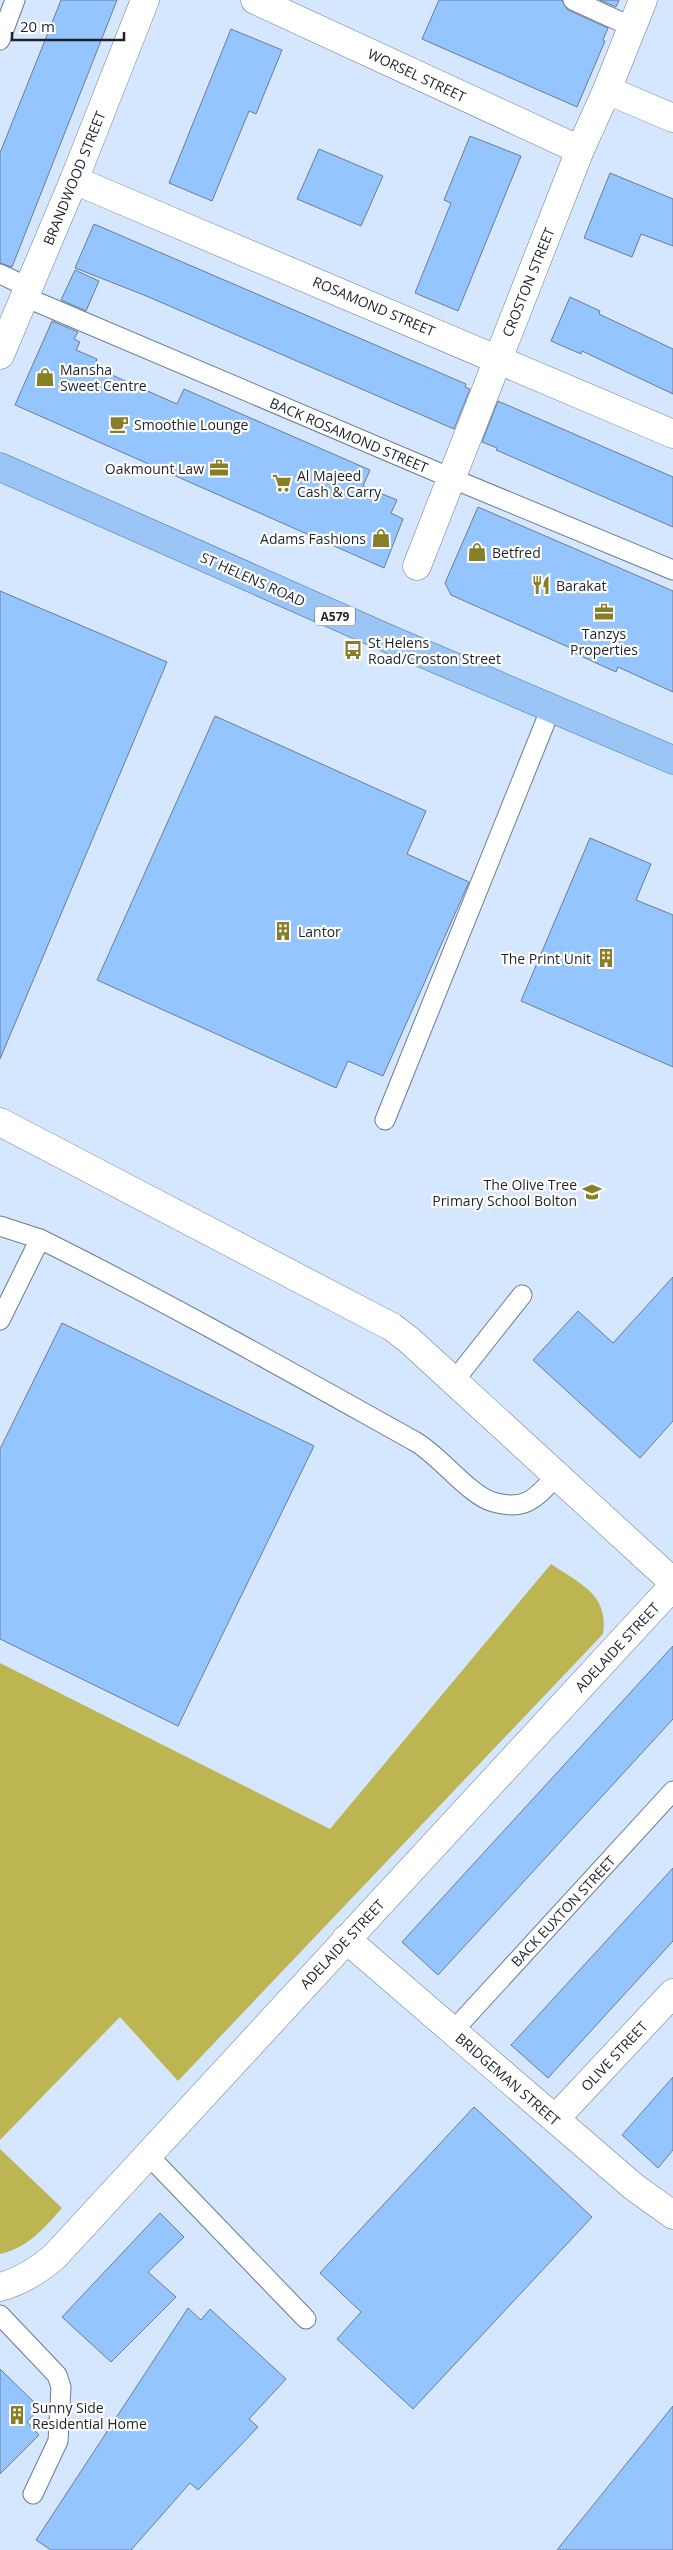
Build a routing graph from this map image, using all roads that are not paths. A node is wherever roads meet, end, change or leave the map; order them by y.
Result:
1 (15, 0) edge
2 (145, 0) edge
3 (255, 0) edge
4 (573, 0) edge
5 (643, 0) edge
6 (632, 27) junction
7 (0, 40) edge
8 (607, 90) junction
9 (673, 118) edge
10 (580, 150) junction
11 (74, 180) junction
12 (0, 274) edge
13 (28, 292) junction
14 (0, 355) edge
15 (498, 358) junction
16 (673, 434) edge
17 (0, 467) edge
18 (451, 478) junction
19 (417, 566) dead end
20 (673, 570) edge
21 (551, 708) junction
22 (673, 760) edge
23 (384, 1120) dead end
24 (0, 1122) edge
25 (0, 1226) edge
26 (40, 1239) junction
27 (522, 1295) dead end
28 (0, 1320) edge
29 (454, 1381) junction
30 (557, 1475) junction
31 (673, 1584) edge
32 (662, 1616) edge
33 (673, 1791) edge
34 (346, 1939) junction
35 (673, 1993) edge
36 (453, 2031) junction
37 (555, 2119) junction
38 (148, 2155) junction
39 (673, 2215) edge
40 (0, 2287) edge
41 (0, 2315) edge
42 (306, 2319) dead end
43 (33, 2494) dead end

1 - 7 lane
2 - 11 street, BRANDWOOD STREET
3 - 10 street, WORSEL STREET
4 - 6 lane
5 - 6 street, CROSTON STREET
6 - 8 street, CROSTON STREET
8 - 9 street
8 - 10 street, CROSTON STREET
10 - 15 street, CROSTON STREET
11 - 13 street, BRANDWOOD STREET
11 - 15 street, ROSAMOND STREET
12 - 13 lane, BACK ROSAMOND STREET
13 - 14 street, BRANDWOOD STREET
13 - 18 lane, BACK ROSAMOND STREET
15 - 16 street, ROSAMOND STREET
15 - 18 street, CROSTON STREET
17 - 21 main road, ST HELENS ROAD / A579
18 - 19 street, CROSTON STREET
18 - 20 lane, BACK ROSAMOND STREET
21 - 22 main road, ST HELENS ROAD / A579
21 - 23 lane
24 - 29 street
25 - 26 lane
26 - 28 lane
26 - 30 lane
27 - 29 lane
29 - 30 street
30 - 31 street
31 - 32 street, ADELAIDE STREET
32 - 34 street, ADELAIDE STREET
33 - 36 lane, BACK EUXTON STREET
34 - 36 street, BRIDGEMAN STREET
34 - 38 street, ADELAIDE STREET
35 - 37 street, OLIVE STREET
36 - 37 street, BRIDGEMAN STREET
37 - 39 street, BRIDGEMAN STREET
38 - 40 street, ADELAIDE STREET
38 - 42 lane
41 - 43 lane

